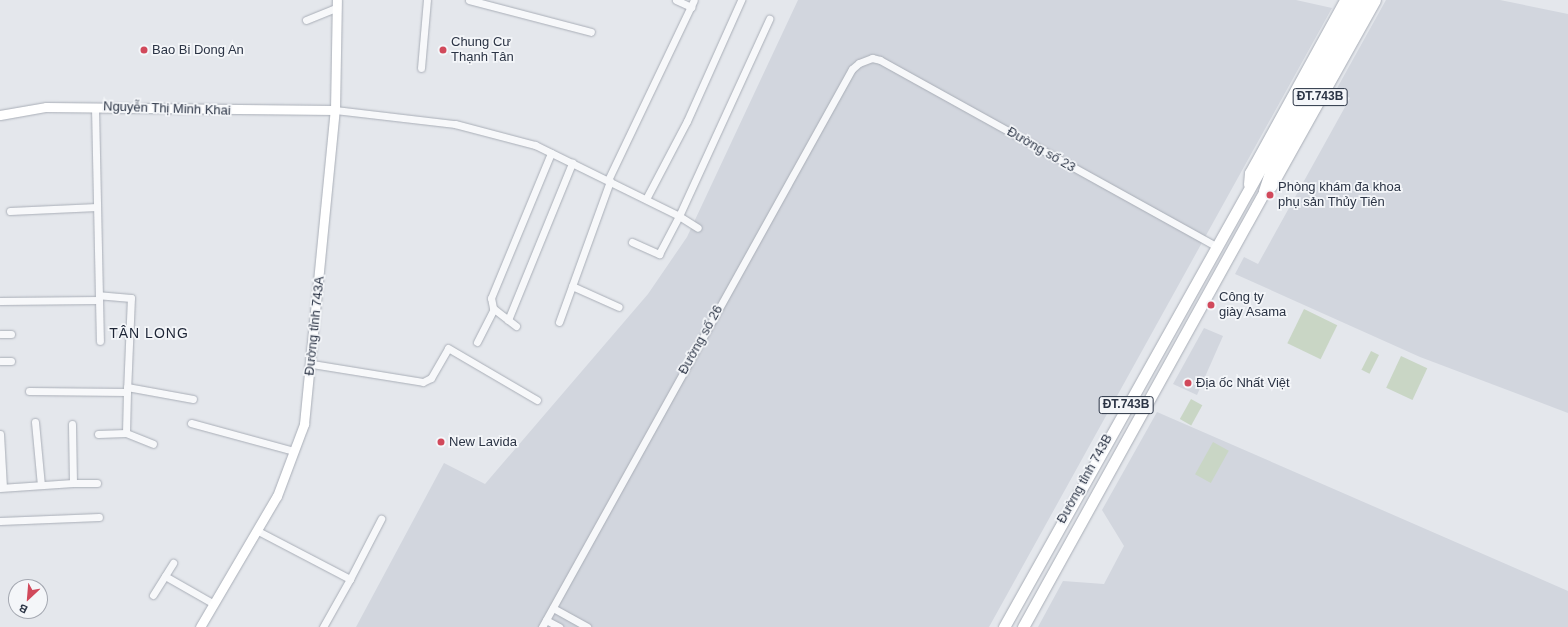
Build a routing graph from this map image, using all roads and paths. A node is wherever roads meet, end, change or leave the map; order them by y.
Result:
1 (427, 0) edge
2 (469, 0) edge
3 (676, 0) edge
4 (740, 0) edge
5 (1345, 0) edge
6 (1354, 0) edge
7 (1365, 0) edge
8 (1375, 0) edge
9 (693, 3) edge
10 (337, 4) edge
11 (769, 19) dead end
12 (306, 20) dead end
13 (591, 32) dead end
14 (866, 59) joint
15 (421, 68) dead end
16 (95, 107) junction
17 (335, 110) junction
18 (0, 115) edge
19 (551, 153) junction
20 (572, 163) junction
21 (1267, 168) junction
22 (609, 181) junction
23 (1249, 184) junction
24 (1264, 192) junction
25 (646, 199) junction
26 (97, 206) junction
27 (10, 211) dead end
28 (679, 216) junction
29 (698, 228) dead end
30 (632, 242) dead end
31 (1215, 246) junction
32 (572, 286) junction
33 (99, 297) junction
34 (0, 301) edge
35 (619, 307) dead end
36 (494, 309) junction
37 (508, 320) junction
38 (559, 322) dead end
39 (516, 326) dead end
40 (0, 334) edge
41 (11, 334) dead end
42 (100, 341) dead end
43 (477, 342) dead end
44 (0, 361) edge
45 (11, 361) dead end
46 (312, 364) junction
47 (127, 390) junction
48 (29, 391) dead end
49 (193, 399) dead end
50 (537, 400) dead end
51 (35, 422) dead end
52 (191, 423) dead end
53 (72, 424) dead end
54 (126, 433) junction
55 (0, 434) edge
56 (98, 434) dead end
57 (153, 444) dead end
58 (294, 451) junction
59 (73, 483) junction
60 (97, 483) dead end
61 (41, 485) junction
62 (2, 487) edge
63 (99, 517) dead end
64 (381, 519) dead end
65 (0, 521) edge
66 (258, 531) junction
67 (1052, 538) junction
68 (1067, 546) junction
69 (173, 563) dead end
70 (165, 576) junction
71 (350, 579) junction
72 (153, 595) dead end
73 (214, 604) junction
74 (553, 608) junction
75 (546, 620) junction
76 (200, 627) edge
77 (323, 627) edge
78 (542, 627) edge
79 (559, 627) edge
80 (587, 627) edge
81 (1004, 627) edge
82 (1023, 627) edge

1 - 15 street
2 - 13 street
3 - 9 street
4 - 25 street
5 - 23 main road, Đường tỉnh 743B / ĐT.743B
6 - 21 main road, ĐT.743B
7 - 21 main road, ĐT.743B
8 - 24 main road, Đường tỉnh 743B / ĐT.743B
9 - 22 street
10 - 12 street
10 - 17 main road, Đường tỉnh 743A
11 - 28 street
14 - 31 street, Đường số 23
14 - 74 street, Đường số 26
16 - 17 main road, Nguyễn Thị Minh Khai
16 - 18 main road, Nguyễn Thị Minh Khai
16 - 26 street
17 - 19 street
17 - 46 main road, Đường tỉnh 743A
19 - 20 street
19 - 36 street
20 - 22 street
20 - 37 street
21 - 23 main road, Đường tỉnh 743B / ĐT.743B
21 - 24 main road, Đường tỉnh 743B / ĐT.743B
22 - 25 street
22 - 32 street
23 - 31 main road, Đường tỉnh 743B / ĐT.743B
24 - 68 main road, Đường tỉnh 743B / ĐT.743B
25 - 28 street
26 - 27 street
26 - 33 street
28 - 29 street
28 - 30 street
31 - 67 main road, Đường tỉnh 743B / ĐT.743B
32 - 35 street
32 - 38 street
33 - 34 street
33 - 42 street
33 - 47 street
36 - 37 street
36 - 43 street
37 - 39 street
40 - 41 street
44 - 45 street
46 - 50 street
46 - 58 main road, Đường tỉnh 743A
47 - 48 street
47 - 49 street
47 - 54 street
51 - 61 street
52 - 58 street
53 - 59 street
54 - 56 street
54 - 57 street
55 - 62 street
58 - 66 main road, Đường tỉnh 743A
59 - 60 street
59 - 61 street
61 - 62 street
63 - 65 street
64 - 71 street
66 - 71 street
66 - 73 main road, Đường tỉnh 743A
67 - 68 main road
67 - 81 main road, Đường tỉnh 743B / ĐT.743B
68 - 82 main road, Đường tỉnh 743B / ĐT.743B
69 - 70 street
70 - 72 street
70 - 73 street
71 - 77 street
73 - 76 main road, Đường tỉnh 743A
74 - 75 street, Đường số 26
74 - 80 street
75 - 78 street, Đường số 26
75 - 79 street

